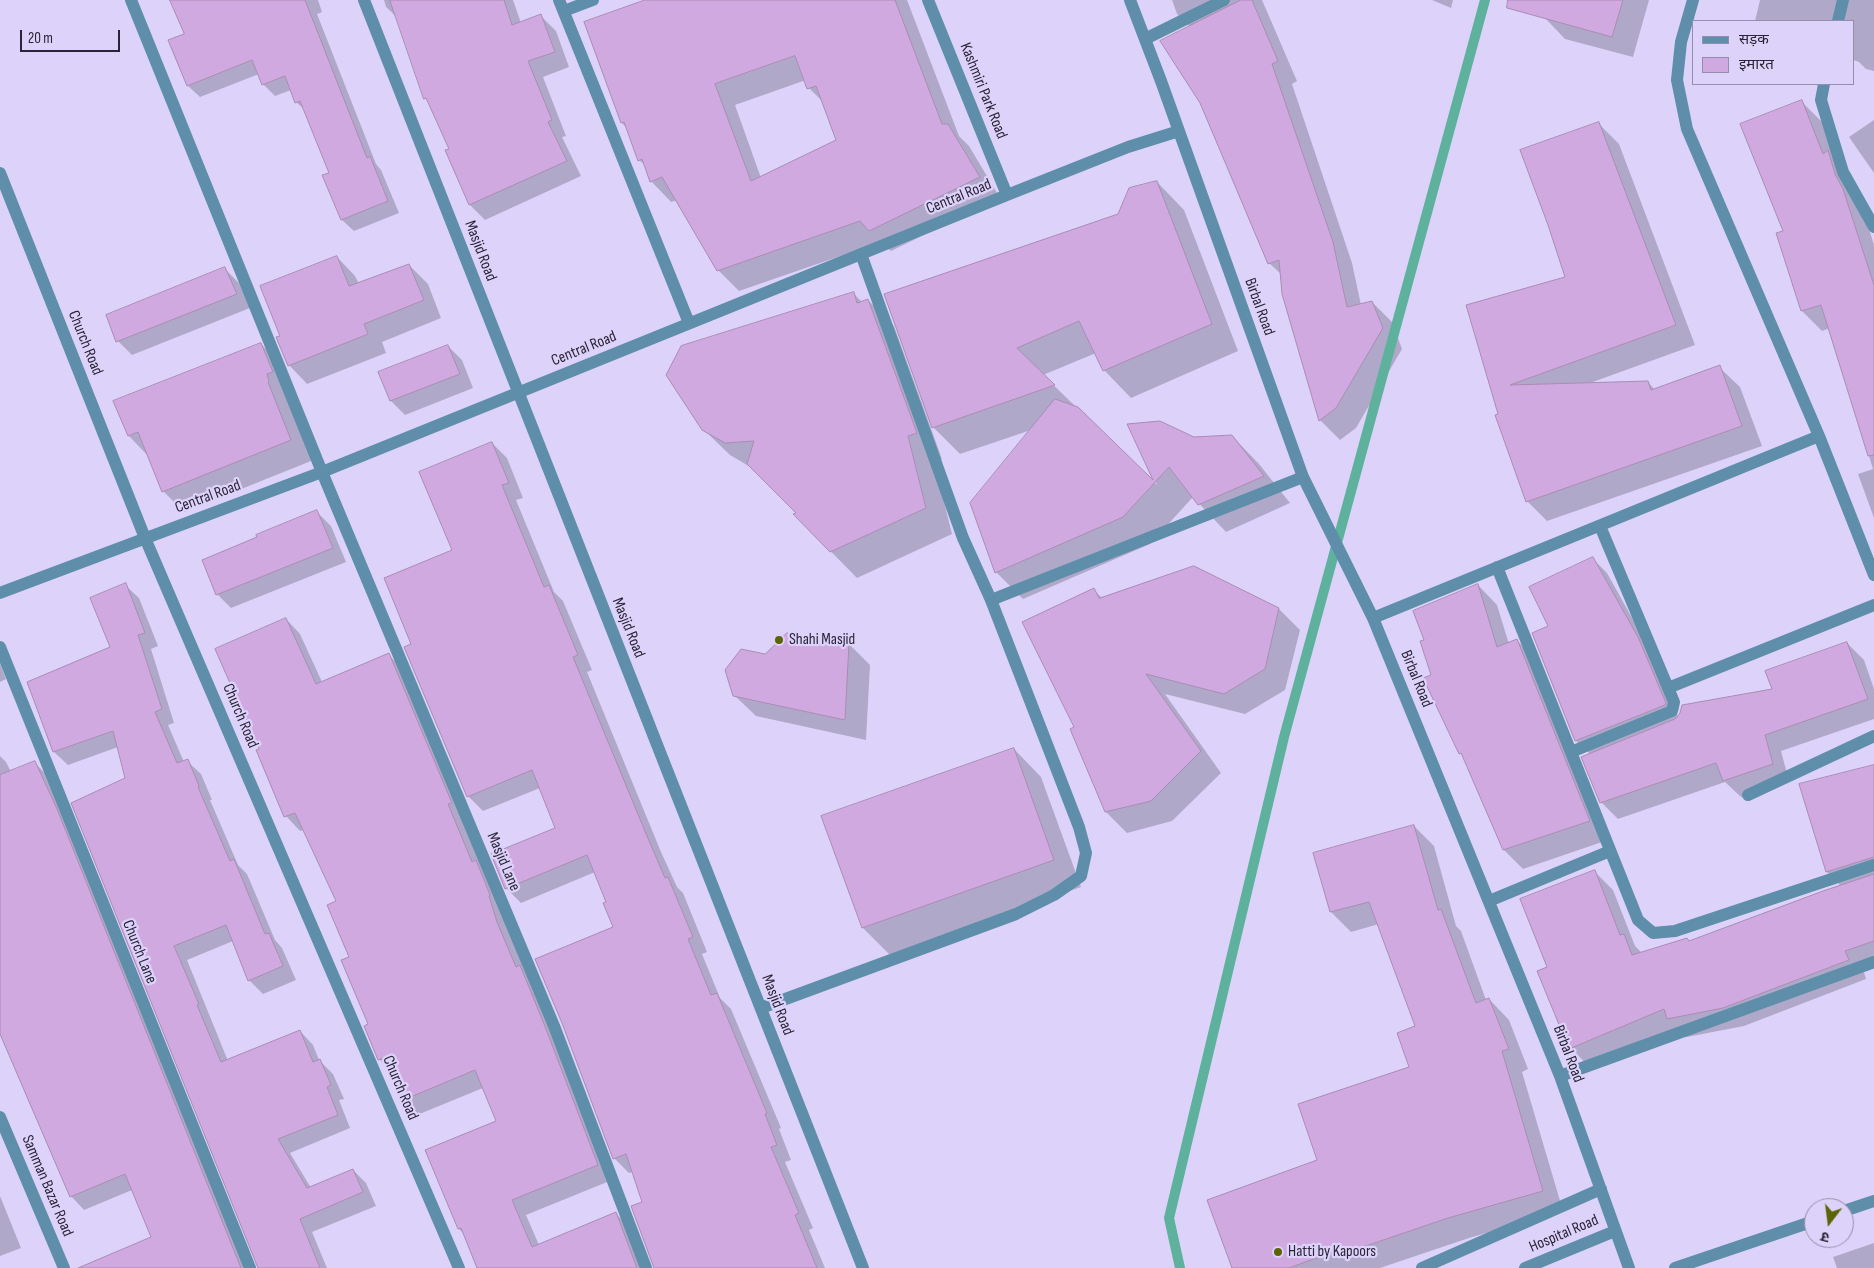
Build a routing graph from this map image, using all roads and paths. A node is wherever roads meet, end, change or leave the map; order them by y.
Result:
1 (131, 0) edge
2 (364, 0) edge
3 (593, 0) edge
4 (928, 0) edge
5 (1130, 0) edge
6 (1224, 0) edge
7 (1693, 0) edge
8 (1843, 0) edge
9 (561, 6) edge
10 (1838, 20) edge
11 (1145, 39) junction
12 (1824, 85) edge
13 (1179, 131) junction
14 (0, 174) edge
15 (1007, 195) junction
16 (1874, 226) edge
17 (861, 254) junction
18 (689, 323) junction
19 (518, 393) junction
20 (1819, 436) junction
21 (322, 472) junction
22 (1303, 478) junction
23 (1600, 526) junction
24 (146, 538) junction
25 (1497, 567) junction
26 (1874, 575) edge
27 (0, 593) edge
28 (991, 600) junction
29 (1874, 605) edge
30 (1373, 618) junction
31 (0, 646) edge
32 (1668, 688) junction
33 (1874, 736) edge
34 (1571, 752) junction
35 (1748, 794) dead end
36 (1610, 851) junction
37 (1874, 865) edge
38 (1489, 901) junction
39 (1874, 962) edge
40 (761, 1008) junction
41 (1560, 1076) junction
42 (0, 1117) edge
43 (1601, 1189) junction
44 (1874, 1201) edge
45 (1854, 1208) edge
46 (1804, 1224) edge
47 (1615, 1231) junction
48 (64, 1268) edge
49 (250, 1268) edge
50 (460, 1268) edge
51 (646, 1268) edge
52 (863, 1268) edge
53 (1422, 1268) edge
54 (1525, 1268) edge
55 (1629, 1268) edge
56 (1675, 1268) edge

1 - 21 street, Masjid Lane
2 - 19 street, Masjid Road
3 - 9 street
4 - 15 street, Kashmiri Park Road
5 - 11 street, Birbal Road
6 - 11 street
7 - 20 street
8 - 10 street
9 - 18 street
11 - 13 street, Birbal Road
12 - 16 street
13 - 15 street, Central Road
13 - 22 street, Birbal Road
14 - 24 street, Church Road
15 - 17 street, Central Road
17 - 18 street, Central Road
17 - 28 street
18 - 19 street, Central Road
19 - 21 street, Central Road
19 - 40 street, Masjid Road
20 - 23 street
20 - 26 street
21 - 24 street, Central Road
21 - 51 street, Masjid Lane
22 - 28 street
22 - 30 street, Birbal Road
23 - 25 street
23 - 32 street
24 - 27 street, Central Road
24 - 50 street, Church Road
25 - 30 street
25 - 34 street
28 - 40 street
29 - 32 street
30 - 38 street, Birbal Road
31 - 49 street, Church Lane
32 - 34 street
33 - 35 street
34 - 36 street
36 - 37 street
36 - 38 street
38 - 41 street, Birbal Road
39 - 41 street
40 - 52 street, Masjid Road
41 - 43 street, Birbal Road
42 - 48 street, Samman Bazar Road
43 - 47 street, Birbal Road
43 - 53 street
44 - 45 street
46 - 56 street
47 - 54 street, Hospital Road
47 - 55 street

